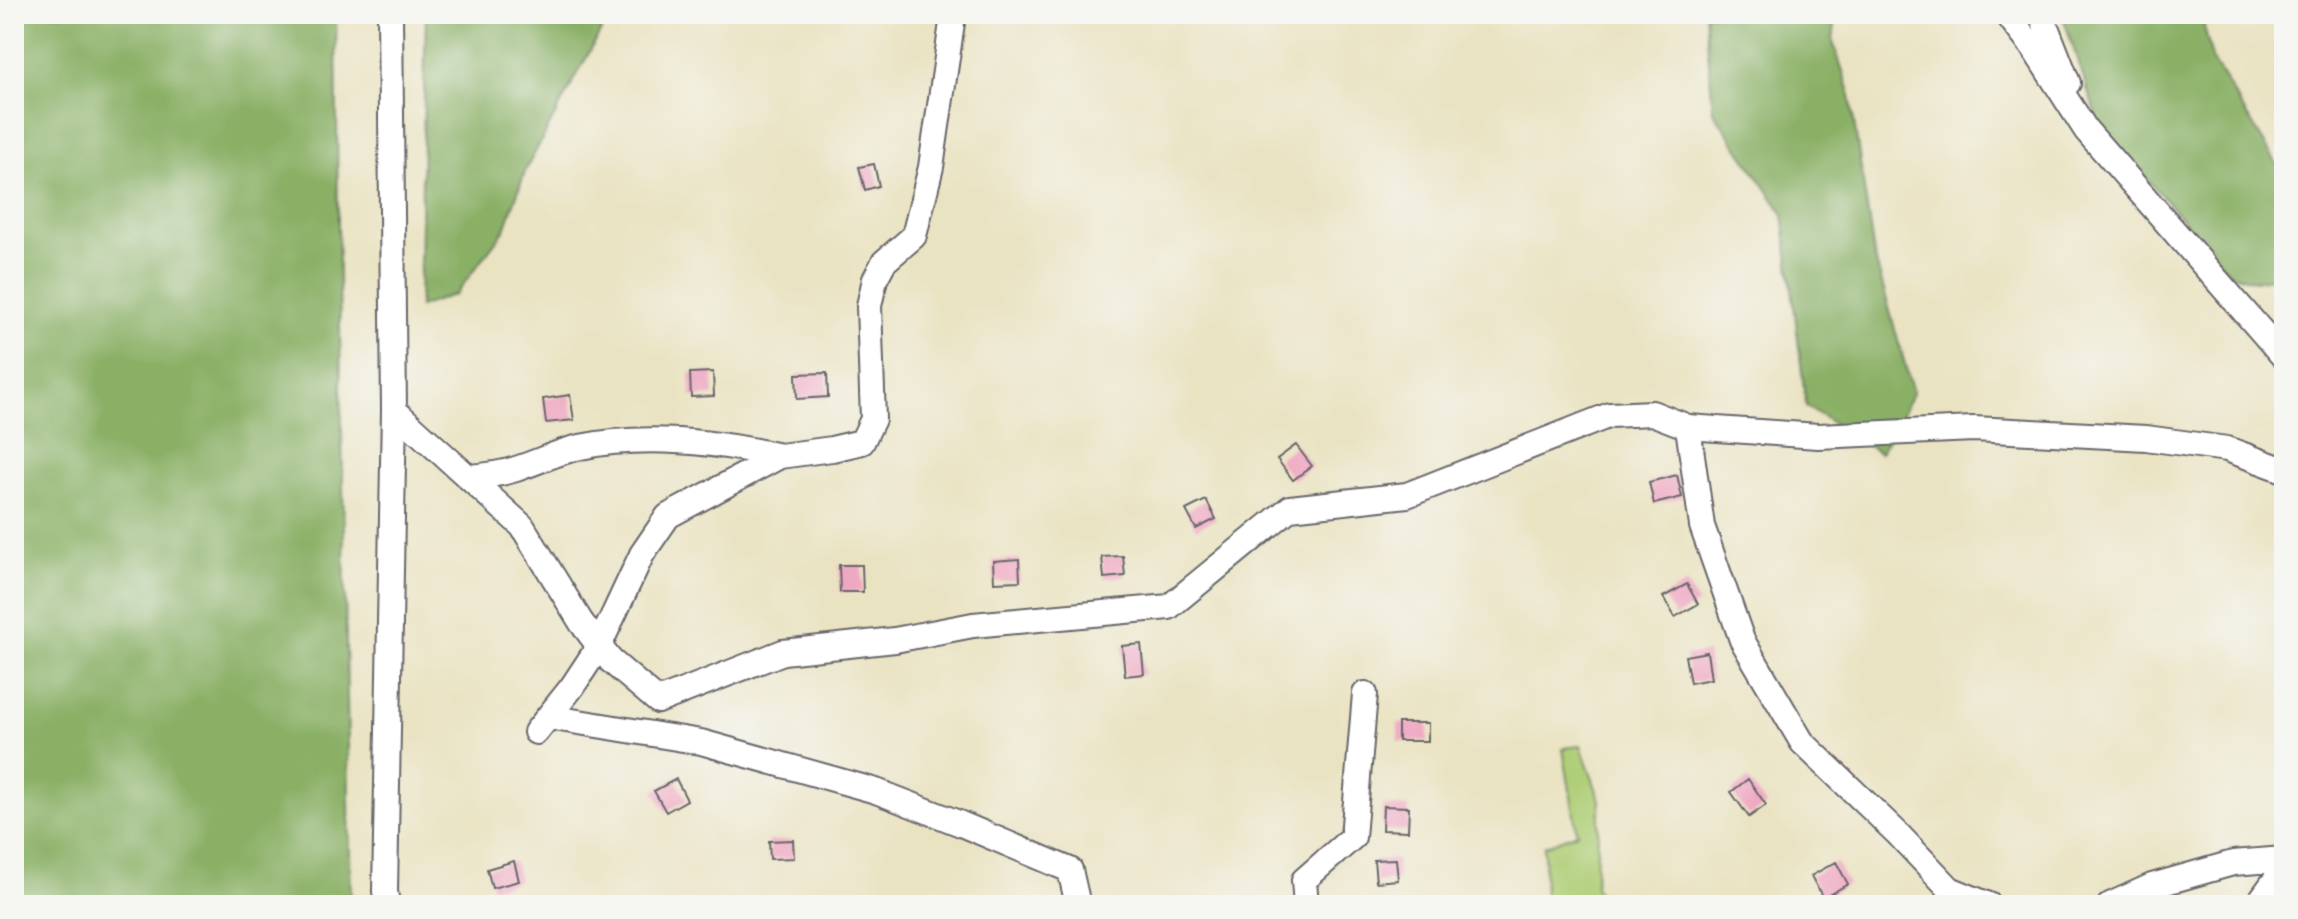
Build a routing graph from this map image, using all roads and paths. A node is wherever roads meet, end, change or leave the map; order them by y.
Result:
1 (390, 14) edge
2 (2007, 14) edge
3 (2041, 14) edge
4 (952, 23) dead end
5 (2086, 130) junction
6 (2284, 357) edge
7 (394, 410) junction
8 (1688, 427) junction
9 (780, 456) junction
10 (2284, 470) edge
11 (468, 477) junction
12 (599, 646) junction
13 (1365, 694) dead end
14 (2284, 859) edge
15 (2284, 868) edge
16 (1954, 897) edge
17 (387, 905) edge
18 (1078, 905) edge
19 (1306, 905) edge
20 (1989, 905) edge
21 (2110, 905) edge
22 (2257, 905) edge

1 - 7 street
2 - 5 street
3 - 5 street
4 - 9 street
5 - 6 street
7 - 11 street
7 - 17 street
8 - 10 street
8 - 12 street
8 - 16 street
9 - 11 street
9 - 12 street
11 - 12 street
12 - 18 street
13 - 19 street
14 - 21 street
15 - 22 street
16 - 20 street

